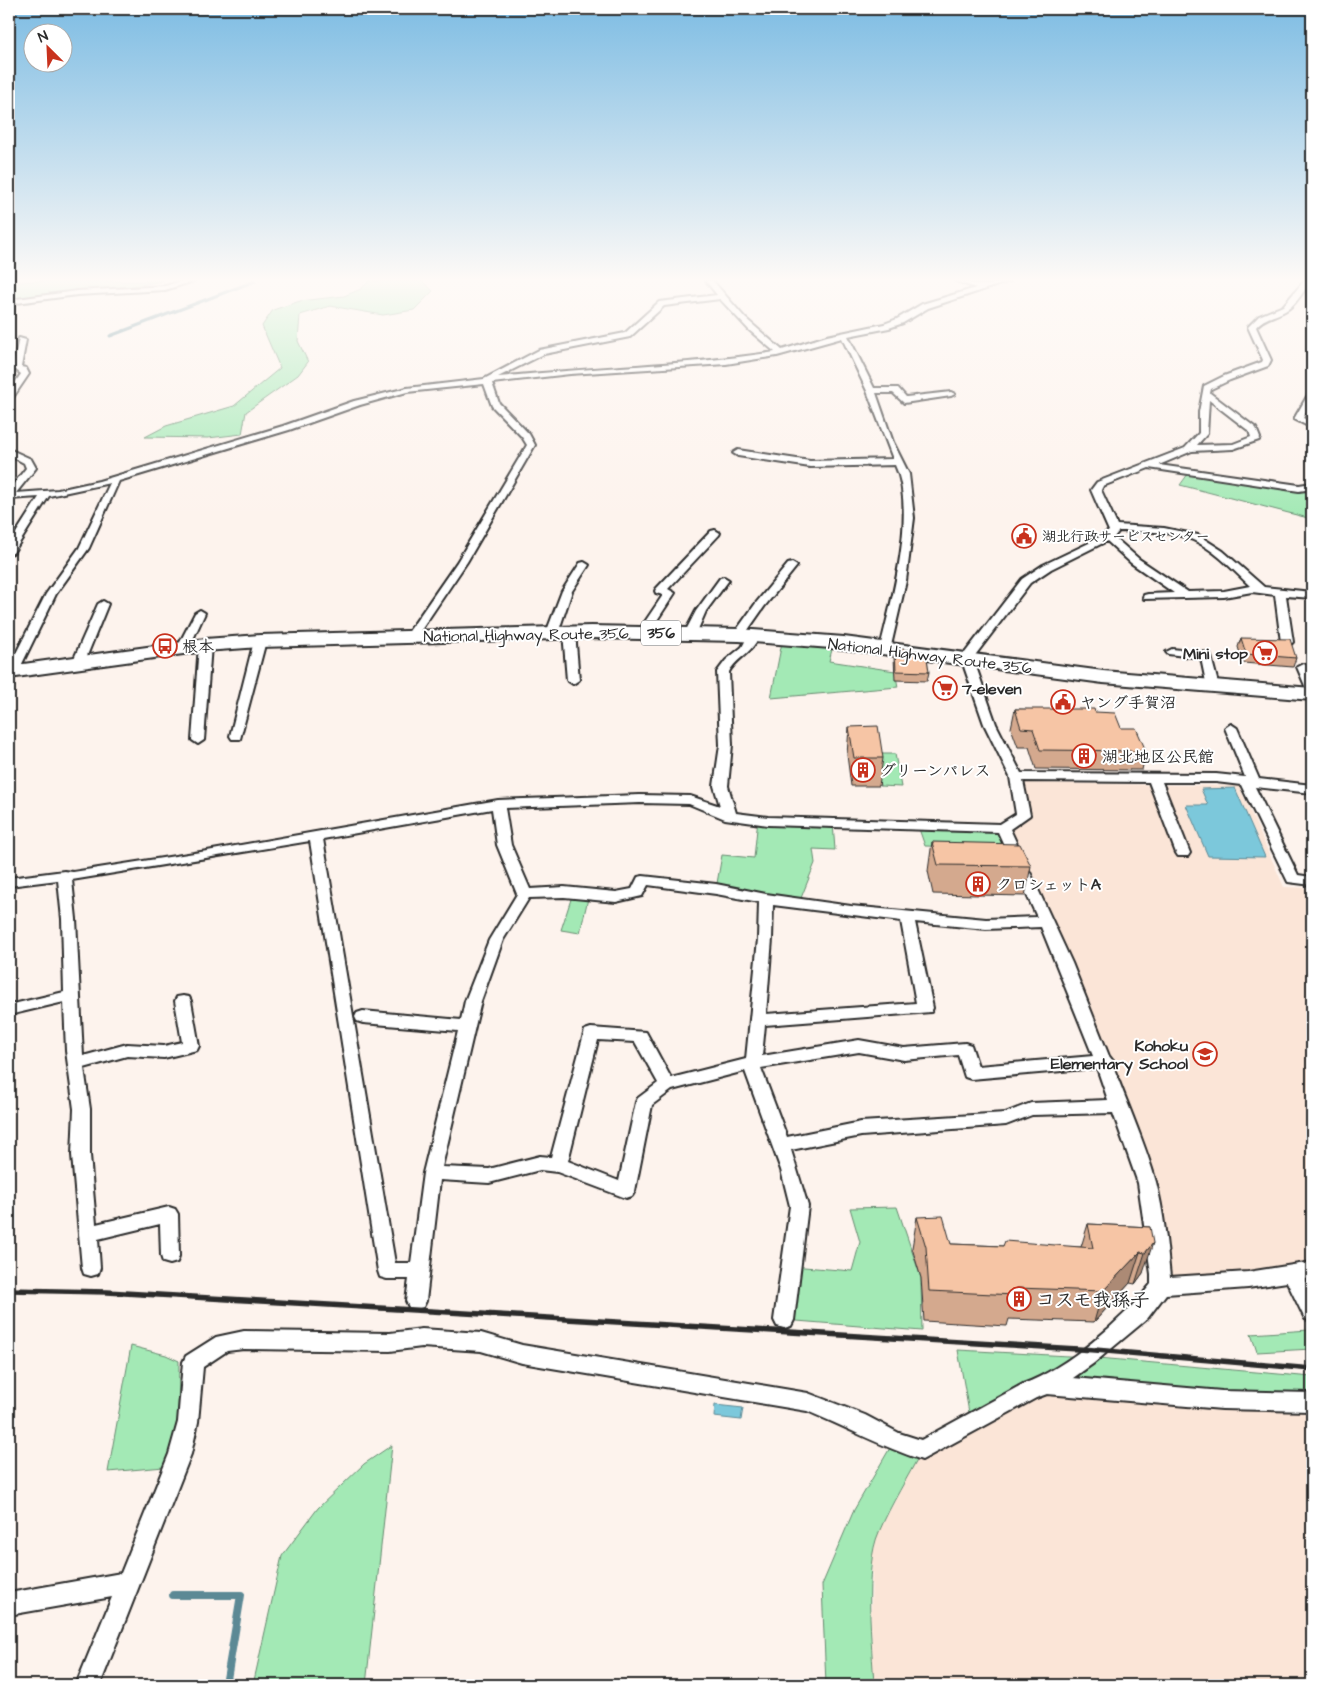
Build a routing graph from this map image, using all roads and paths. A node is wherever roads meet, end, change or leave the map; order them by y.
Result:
1 (526, 360) edge
2 (738, 360) edge
3 (856, 360) edge
4 (1266, 360) edge
5 (13, 369) edge
6 (486, 380) junction
7 (871, 391) junction
8 (951, 394) dead end
9 (1206, 394) junction
10 (1312, 395) edge
11 (9, 398) edge
12 (1312, 426) edge
13 (1191, 448) junction
14 (9, 452) edge
15 (738, 453) dead end
16 (898, 462) junction
17 (1147, 466) junction
18 (112, 480) junction
19 (1312, 486) edge
20 (1299, 488) junction
21 (1312, 493) edge
22 (46, 494) junction
23 (9, 496) edge
24 (1111, 532) junction
25 (715, 533) dead end
26 (12, 542) edge
27 (9, 552) edge
28 (584, 565) dead end
29 (792, 566) dead end
30 (724, 580) dead end
31 (1260, 590) junction
32 (1280, 591) junction
33 (1185, 595) junction
34 (1312, 595) edge
35 (1148, 597) dead end
36 (103, 604) dead end
37 (200, 613) dead end
38 (560, 632) junction
39 (644, 632) junction
40 (690, 634) junction
41 (746, 635) junction
42 (411, 637) junction
43 (260, 641) junction
44 (1287, 642) edge
45 (205, 645) junction
46 (183, 648) junction
47 (886, 648) junction
48 (1172, 652) dead end
49 (967, 658) junction
50 (78, 663) junction
51 (1303, 667) dead end
52 (10, 672) edge
53 (574, 680) dead end
54 (1213, 687) junction
55 (1312, 688) edge
56 (1312, 694) edge
57 (1231, 728) dead end
58 (236, 736) dead end
59 (198, 740) dead end
60 (1016, 777) junction
61 (1154, 778) junction
62 (1250, 783) junction
63 (1312, 789) edge
64 (498, 804) junction
65 (730, 816) junction
66 (1003, 828) junction
67 (316, 836) junction
68 (1183, 853) dead end
69 (64, 875) junction
70 (1312, 881) edge
71 (9, 882) edge
72 (524, 894) junction
73 (766, 899) junction
74 (907, 916) junction
75 (1046, 922) junction
76 (73, 996) junction
77 (183, 1001) dead end
78 (9, 1010) edge
79 (363, 1017) dead end
80 (759, 1020) junction
81 (466, 1026) junction
82 (1105, 1061) junction
83 (753, 1062) junction
84 (76, 1064) junction
85 (667, 1085) junction
86 (1119, 1106) junction
87 (781, 1144) junction
88 (558, 1165) junction
89 (432, 1173) junction
90 (88, 1234) junction
91 (170, 1256) dead end
92 (91, 1268) dead end
93 (1312, 1270) edge
94 (420, 1271) junction
95 (1292, 1273) junction
96 (1161, 1286) junction
97 (416, 1301) dead end
98 (1312, 1313) edge
99 (784, 1320) dead end
100 (1047, 1385) junction
101 (1312, 1402) edge
102 (129, 1582) junction
103 (9, 1604) edge
104 (88, 1685) edge

1 - 6 street
2 - 6 street
3 - 7 street
4 - 9 street
5 - 11 street
6 - 18 street
6 - 42 street
7 - 8 street
7 - 16 street
9 - 13 street
9 - 13 street
10 - 12 street
13 - 17 street
14 - 23 street
15 - 16 street
16 - 47 street
17 - 20 street
17 - 24 street
18 - 22 street
18 - 52 street
19 - 20 street
20 - 21 street
22 - 23 street
22 - 26 street
24 - 31 street
24 - 33 street
24 - 49 street
25 - 39 street
26 - 27 street
28 - 38 street
29 - 41 street
30 - 40 street
31 - 32 street
31 - 33 street
32 - 34 street
32 - 44 street
33 - 35 street
36 - 50 street
37 - 46 street
38 - 39 highway, National Highway Route 356 / 356
38 - 42 highway, National Highway Route 356 / 356
38 - 53 street
39 - 40 highway, National Highway Route 356 / 356
40 - 41 highway, National Highway Route 356 / 356
41 - 47 highway, National Highway Route 356 / 356
41 - 65 street
42 - 43 highway, National Highway Route 356 / 356
43 - 45 highway, National Highway Route 356 / 356
43 - 58 street
45 - 46 highway, National Highway Route 356 / 356
45 - 59 street
46 - 50 highway, National Highway Route 356 / 356
47 - 49 highway, National Highway Route 356 / 356
48 - 54 street
49 - 54 highway, National Highway Route 356 / 356
49 - 60 street
50 - 52 highway, National Highway Route 356 / 356
51 - 55 street
54 - 56 highway, National Highway Route 356 / 356
57 - 62 street
60 - 61 street
60 - 66 street
61 - 62 street
61 - 68 street
62 - 63 street
62 - 70 street
64 - 65 street
64 - 67 street
64 - 72 street
65 - 66 street
66 - 75 street
67 - 69 street
67 - 94 street
69 - 71 street
69 - 76 street
72 - 73 street
72 - 81 street
73 - 74 street
73 - 80 street
74 - 75 street
74 - 80 street
75 - 82 street
76 - 78 street
76 - 84 street
77 - 84 street
79 - 81 street
80 - 83 street
81 - 89 street
82 - 83 street
82 - 86 street
83 - 85 street
83 - 87 street
84 - 90 street
85 - 88 street
85 - 88 street
86 - 87 street
86 - 96 street
87 - 99 street
88 - 89 street
89 - 94 street
90 - 91 street
90 - 92 street
93 - 95 street
94 - 97 street
95 - 96 street
95 - 98 street
96 - 100 street
100 - 101 street
100 - 102 street
102 - 103 street
102 - 104 street

